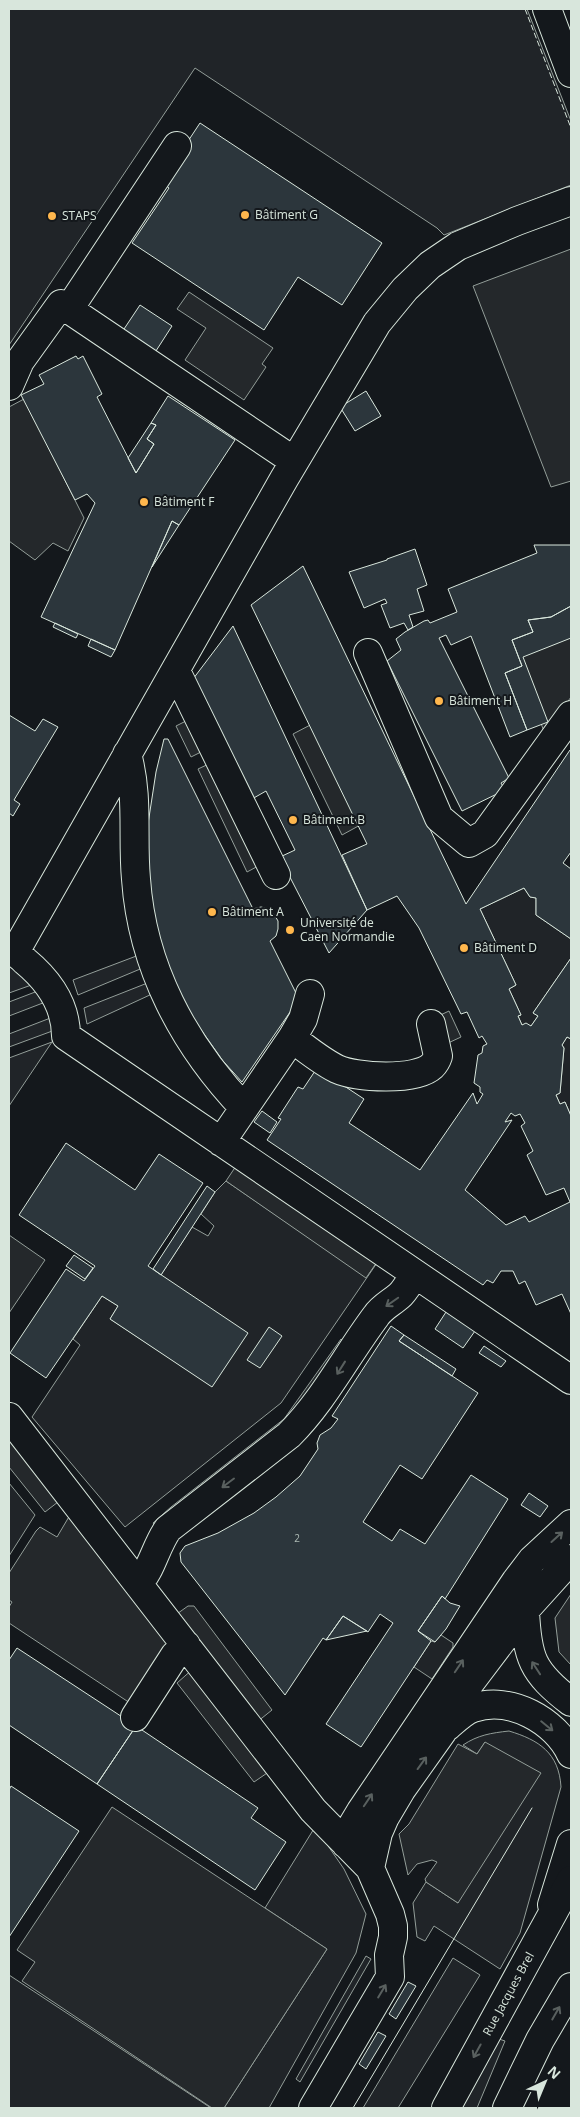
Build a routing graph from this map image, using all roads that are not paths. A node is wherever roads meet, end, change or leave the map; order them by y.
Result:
1 (547, 9) edge
2 (571, 73) edge
3 (177, 146) dead end
4 (571, 201) edge
5 (68, 308) junction
6 (9, 386) edge
7 (294, 461) junction
8 (368, 653) dead end
9 (176, 671) junction
10 (571, 715) edge
11 (127, 754) junction
12 (276, 875) dead end
13 (12, 951) edge
14 (310, 994) dead end
15 (431, 1024) dead end
16 (292, 1038) junction
17 (244, 1108) junction
18 (221, 1142) junction
19 (415, 1274) junction
20 (571, 1380) edge
21 (9, 1417) edge
22 (571, 1524) edge
23 (571, 1559) edge
24 (138, 1583) junction
25 (525, 1610) junction
26 (186, 1645) junction
27 (571, 1702) edge
28 (135, 1717) dead end
29 (446, 1728) junction
30 (571, 1754) edge
31 (346, 1844) junction
32 (571, 1844) edge
33 (370, 1868) junction
34 (571, 1880) edge
35 (546, 1926) junction
36 (389, 1955) junction
37 (571, 1987) edge
38 (296, 2108) edge
39 (313, 2108) edge
40 (446, 2108) edge
41 (506, 2108) edge

1 - 2 street
3 - 5 street
4 - 7 street
5 - 6 street
5 - 7 street
7 - 9 street
8 - 10 street
9 - 11 street
9 - 12 street
11 - 13 street
11 - 17 street
13 - 18 street
14 - 16 street
15 - 16 street
16 - 17 street
17 - 18 street
18 - 19 street
19 - 20 street
19 -> 24 street
21 - 24 street
31 -> 22 street
23 - 25 street
24 - 26 street
27 -> 25 street
25 - 29 street
26 - 28 street
26 - 31 street
29 -> 30 street
33 -> 29 street
31 - 33 street
32 - 35 street
33 - 36 street
34 - 35 street, Rue Jacques Brel
35 -> 40 street, Rue Jacques Brel
36 - 38 street
39 -> 36 street
41 -> 37 street

